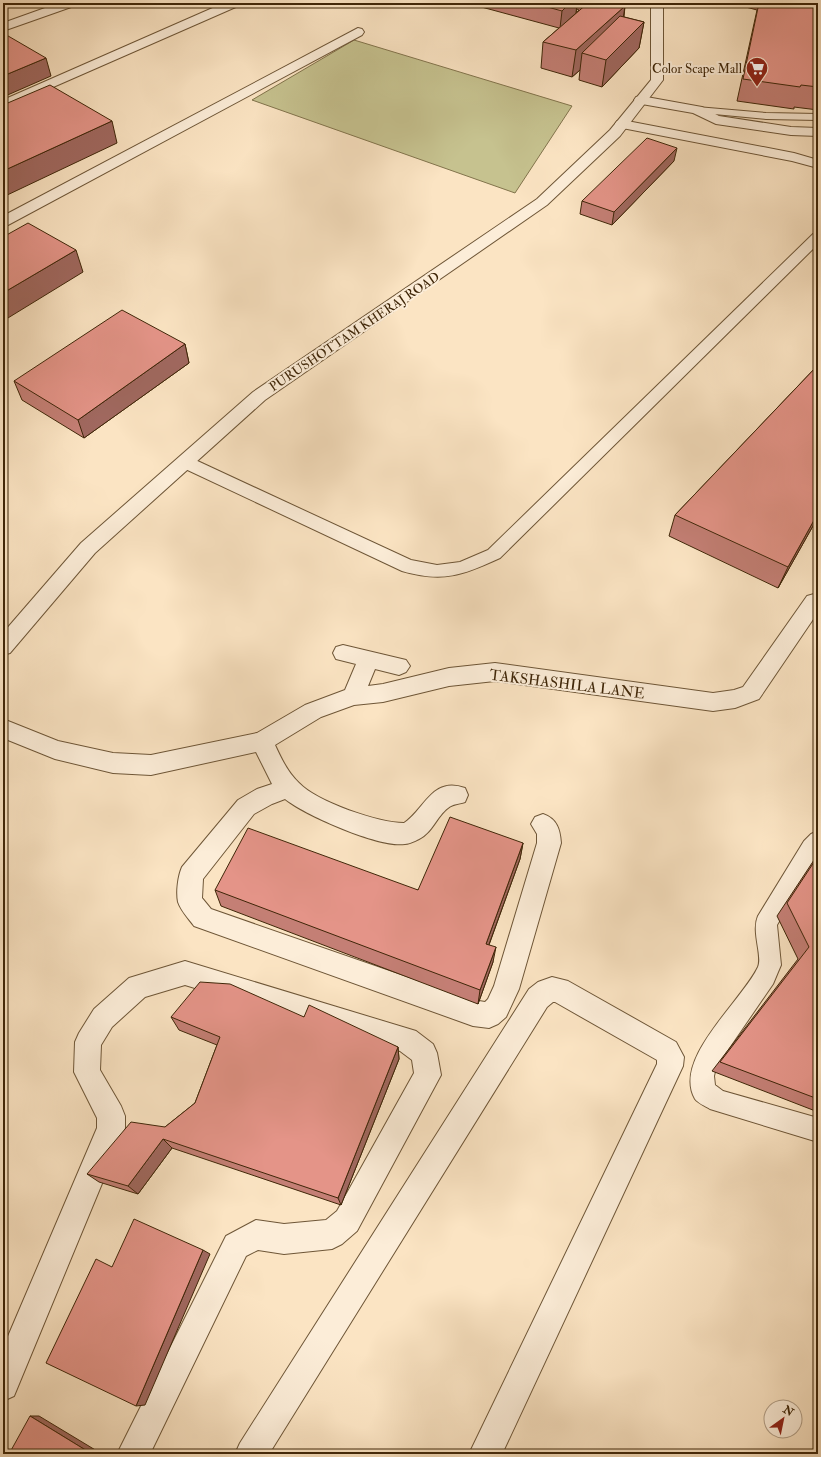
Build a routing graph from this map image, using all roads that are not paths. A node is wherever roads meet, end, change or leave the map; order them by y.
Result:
1 (70, 3) edge
2 (234, 3) edge
3 (657, 3) edge
4 (3, 27) edge
5 (358, 32) dead end
6 (641, 100) junction
7 (3, 105) edge
8 (697, 110) junction
9 (818, 117) edge
10 (622, 124) junction
11 (818, 132) edge
12 (818, 164) edge
13 (3, 222) edge
14 (818, 237) edge
15 (185, 462) junction
16 (814, 602) dead end
17 (3, 647) edge
18 (343, 653) dead end
19 (368, 659) junction
20 (398, 666) dead end
21 (353, 696) junction
22 (3, 728) edge
23 (262, 741) junction
24 (289, 788) junction
25 (457, 794) dead end
26 (543, 824) dead end
27 (818, 840) edge
28 (818, 1130) edge
29 (3, 1385) edge
30 (133, 1454) edge
31 (251, 1454) edge
32 (485, 1454) edge

1 - 4 street
2 - 7 street
3 - 6 street, PURUSHOTTAM KHERAJ ROAD
5 - 13 street
6 - 8 street
6 - 10 street, PURUSHOTTAM KHERAJ ROAD
8 - 9 lane
8 - 11 street
10 - 12 street
10 - 15 street, PURUSHOTTAM KHERAJ ROAD
14 - 15 lane
15 - 17 street, PURUSHOTTAM KHERAJ ROAD
16 - 21 street, TAKSHASHILA LANE
18 - 19 street
19 - 20 street
19 - 21 street
21 - 23 street, TAKSHASHILA LANE
22 - 23 street, TAKSHASHILA LANE
23 - 24 street
24 - 25 street
24 - 26 street
27 - 28 lane
29 - 30 street
31 - 32 street

